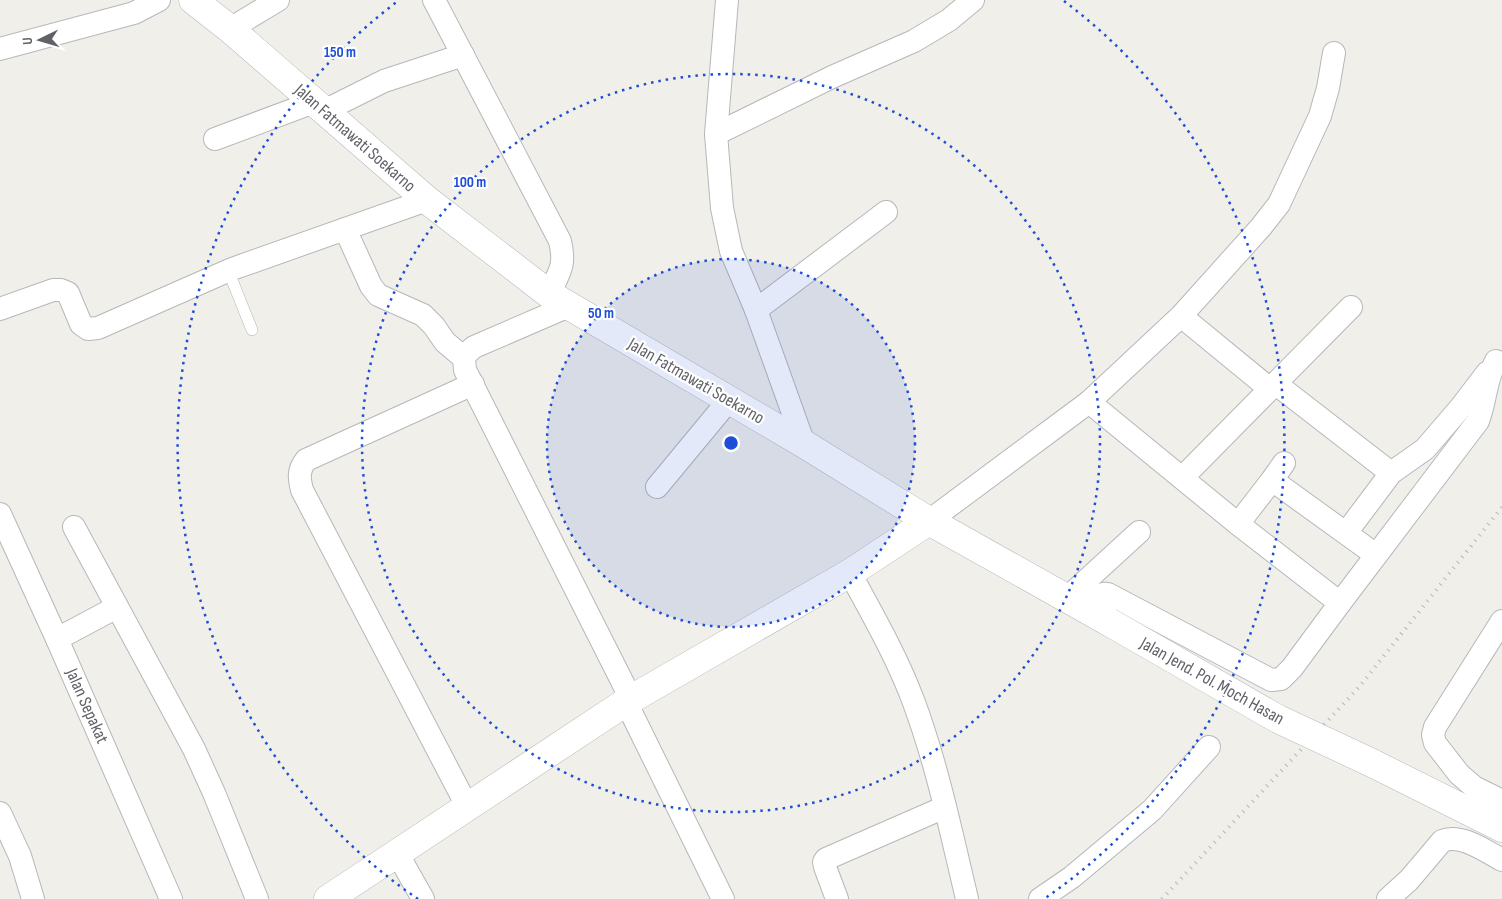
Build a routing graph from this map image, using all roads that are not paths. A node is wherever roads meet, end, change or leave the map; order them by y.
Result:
1 (159, 0) edge
2 (193, 0) edge
3 (278, 0) edge
4 (434, 0) edge
5 (727, 0) edge
6 (973, 0) edge
7 (230, 29) junction
8 (0, 49) edge
9 (1334, 53) dead end
10 (464, 55) junction
11 (319, 107) junction
12 (716, 134) junction
13 (215, 140) dead end
14 (427, 200) junction
15 (886, 212) dead end
16 (345, 229) junction
17 (228, 270) junction
18 (559, 300) junction
19 (1351, 308) dead end
20 (0, 309) edge
21 (756, 310) junction
22 (1181, 316) junction
23 (252, 330) dead end
24 (464, 358) junction
25 (1499, 360) edge
26 (473, 384) junction
27 (1273, 386) junction
28 (729, 400) junction
29 (1089, 402) junction
30 (804, 444) junction
31 (1391, 473) junction
32 (1183, 477) junction
33 (657, 487) dead end
34 (0, 514) edge
35 (929, 521) junction
36 (1238, 524) junction
37 (74, 527) dead end
38 (1140, 532) dead end
39 (1346, 533) junction
40 (1376, 554) junction
41 (850, 573) junction
42 (1340, 602) junction
43 (117, 607) junction
44 (1090, 607) junction
45 (1502, 620) edge
46 (57, 639) junction
47 (628, 701) junction
48 (1209, 747) dead end
49 (1502, 801) edge
50 (467, 806) junction
51 (946, 807) junction
52 (0, 813) edge
53 (1502, 828) edge
54 (397, 853) junction
55 (1502, 860) edge
56 (33, 899) edge
57 (171, 899) edge
58 (258, 899) edge
59 (328, 899) edge
60 (423, 899) edge
61 (723, 899) edge
62 (837, 899) edge
63 (967, 899) edge
64 (1040, 899) edge
65 (1388, 899) edge

1 - 8 street
2 - 7 main road, Jalan Fatmawati Soekarno
3 - 7 street
4 - 10 street
5 - 12 street
6 - 12 street
7 - 11 main road, Jalan Fatmawati Soekarno
9 - 22 street
10 - 11 street
10 - 18 street
11 - 13 street
11 - 14 main road, Jalan Fatmawati Soekarno
12 - 21 street
14 - 16 street
14 - 18 main road, Jalan Fatmawati Soekarno
15 - 21 street
16 - 17 street
16 - 24 street
17 - 20 street
17 - 23 lane
18 - 24 street
18 - 28 main road, Jalan Fatmawati Soekarno
19 - 27 street
21 - 30 street
22 - 27 street
22 - 29 street
24 - 26 street
25 - 31 street
25 - 40 street
26 - 47 street
26 - 50 street
27 - 31 street
27 - 32 street
28 - 30 main road, Jalan Fatmawati Soekarno
28 - 33 street
29 - 32 street
29 - 35 street
30 - 35 main road, Jalan Fatmawati Soekarno
31 - 39 street
32 - 36 street
34 - 46 street, Jalan Sepakat
35 - 41 main road
35 - 44 main road, Jalan Jend. Pol. Moch Hasan
36 - 39 street
36 - 42 street
37 - 43 street
38 - 44 street
39 - 40 street
40 - 42 street
41 - 47 main road
41 - 51 street
42 - 44 street
43 - 46 street
43 - 58 street
44 - 53 main road, Jalan Jend. Pol. Moch Hasan, bridge
45 - 49 street
46 - 57 street, Jalan Sepakat
47 - 50 main road
47 - 61 street
48 - 64 street
50 - 54 main road
51 - 62 street
51 - 63 street
52 - 56 street
54 - 59 main road
54 - 60 street
55 - 65 street

